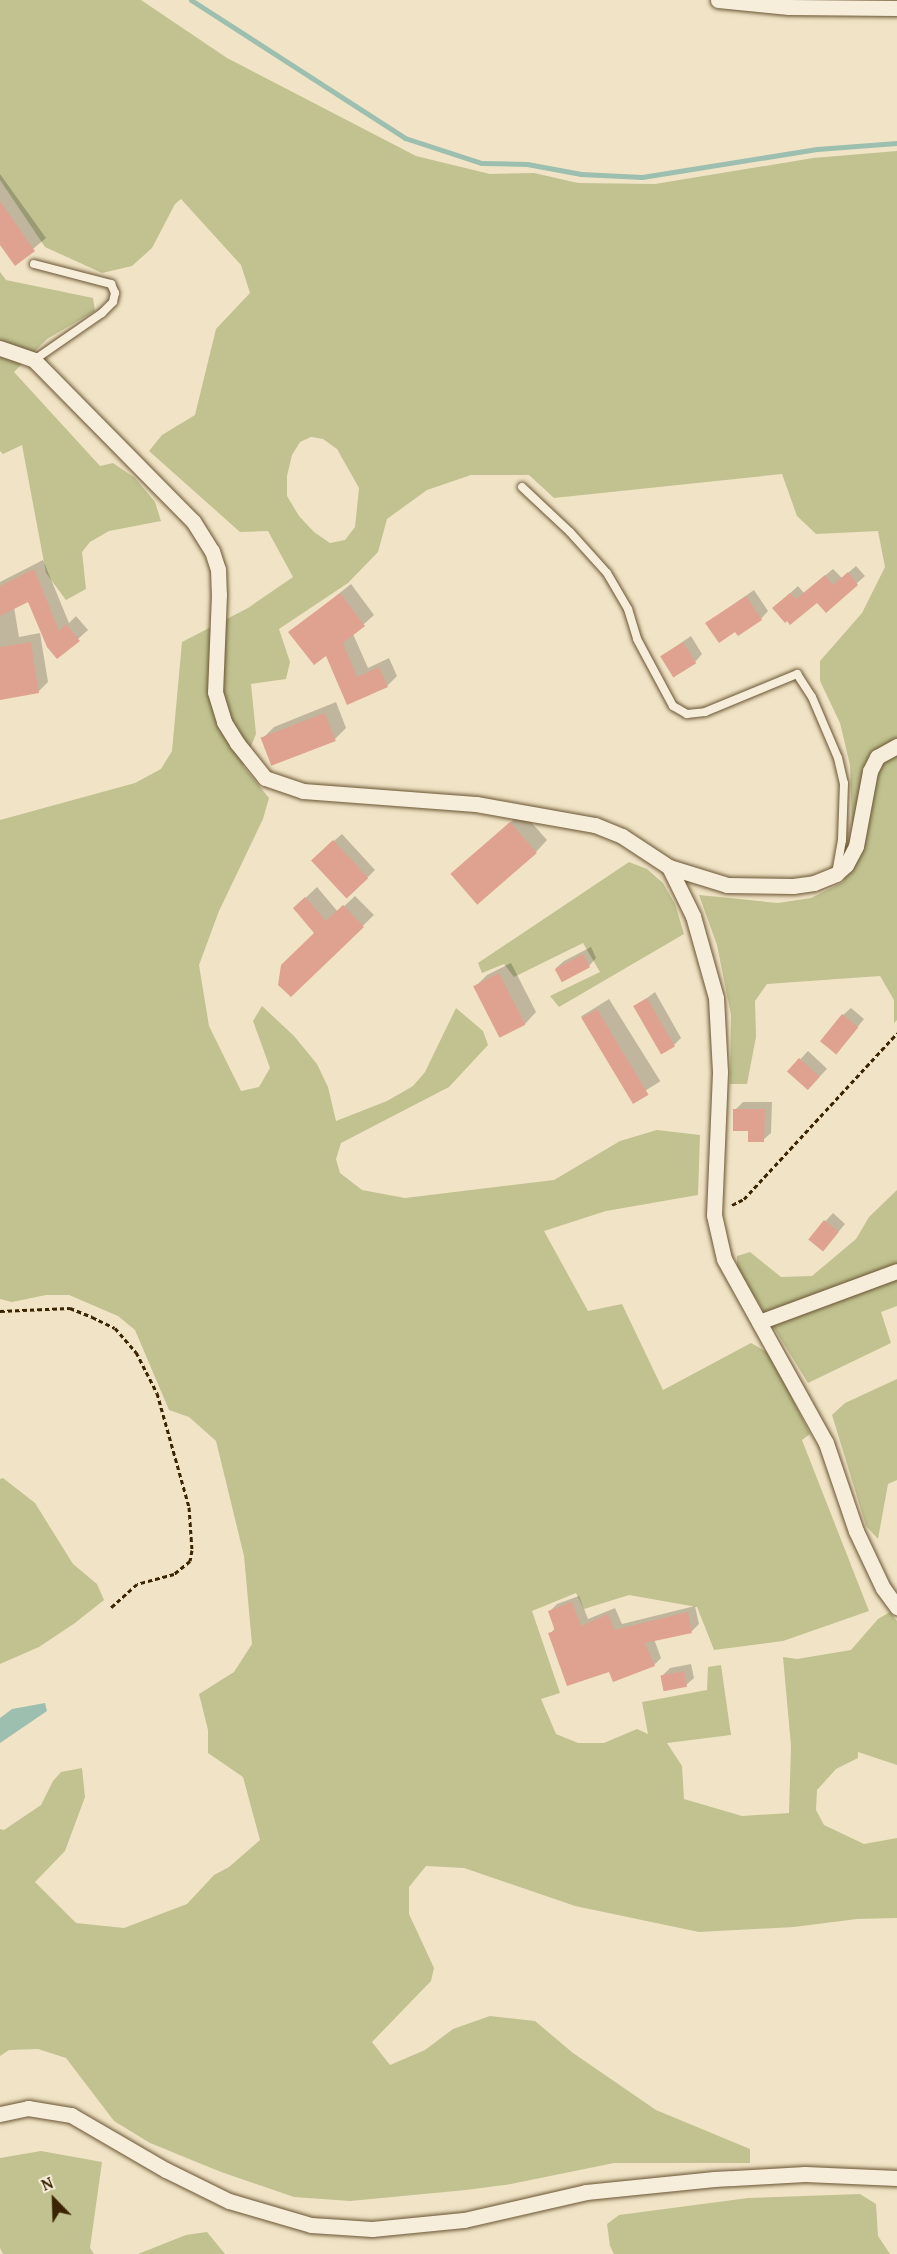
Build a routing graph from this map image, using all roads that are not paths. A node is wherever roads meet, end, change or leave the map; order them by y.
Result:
1 (718, 0) edge
2 (897, 8) edge
3 (34, 264) dead end
4 (0, 348) edge
5 (34, 360) junction
6 (522, 487) dead end
7 (897, 746) edge
8 (669, 867) junction
9 (836, 874) junction
10 (897, 1271) edge
11 (759, 1322) junction
12 (897, 1607) edge
13 (0, 2114) edge
14 (897, 2178) edge

1 - 2 street
3 - 5 lane
4 - 5 street
5 - 8 street
6 - 9 lane
7 - 9 street
8 - 9 street
8 - 11 street
10 - 11 street
11 - 12 street
13 - 14 street

